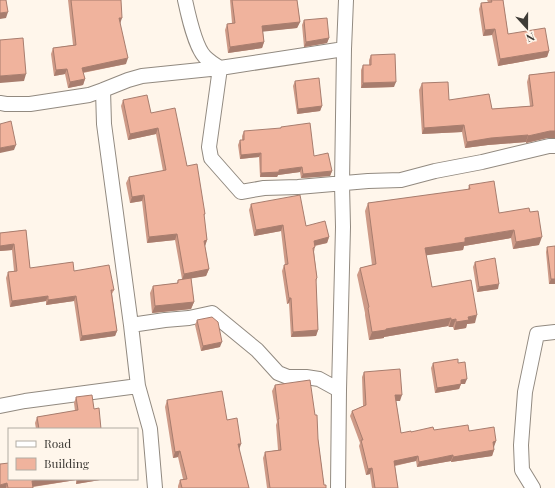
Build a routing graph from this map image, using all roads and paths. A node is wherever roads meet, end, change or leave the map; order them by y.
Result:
1 (184, 0) edge
2 (346, 0) edge
3 (344, 49) junction
4 (220, 68) junction
5 (103, 90) junction
6 (0, 103) edge
7 (555, 146) edge
8 (342, 184) junction
9 (131, 325) junction
10 (555, 332) edge
11 (138, 386) junction
12 (339, 390) junction
13 (0, 406) edge
14 (155, 488) edge
15 (338, 488) edge
16 (533, 488) edge

1 - 4 street
2 - 3 street
3 - 4 street
3 - 8 street
4 - 5 street
4 - 8 street
5 - 6 street
5 - 9 street
7 - 8 street
8 - 12 street
9 - 11 street
9 - 12 street
10 - 16 street
11 - 13 street
11 - 14 street
12 - 15 street

